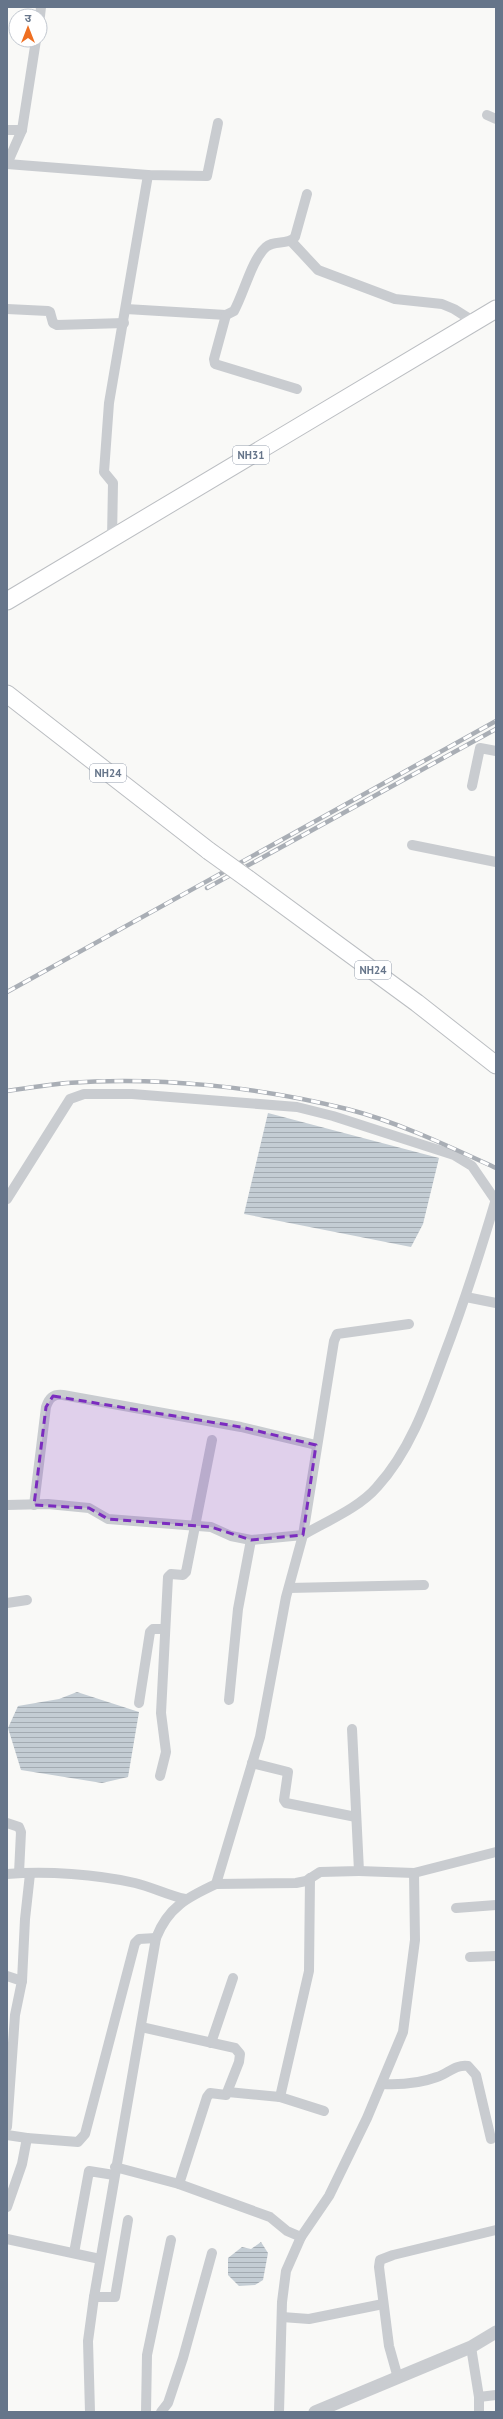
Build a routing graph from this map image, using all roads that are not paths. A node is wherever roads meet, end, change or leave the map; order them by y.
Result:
1 (35, 48) edge
2 (218, 123) dead end
3 (7, 130) edge
4 (22, 130) junction
5 (7, 164) edge
6 (148, 175) junction
7 (307, 194) dead end
8 (291, 241) junction
9 (7, 309) edge
10 (126, 309) junction
11 (496, 309) edge
12 (226, 315) junction
13 (473, 321) junction
14 (124, 323) junction
15 (297, 389) dead end
16 (112, 539) junction
17 (7, 601) edge
18 (7, 694) edge
19 (496, 751) edge
20 (472, 786) dead end
21 (412, 845) dead end
22 (496, 862) edge
23 (496, 1066) edge
24 (7, 1200) edge
25 (496, 1200) edge
26 (466, 1297) junction
27 (496, 1303) edge
28 (409, 1324) dead end
29 (212, 1440) dead end
30 (316, 1445) junction
31 (7, 1505) edge
32 (34, 1505) junction
33 (194, 1527) junction
34 (303, 1535) junction
35 (251, 1540) junction
36 (424, 1585) dead end
37 (289, 1588) junction
38 (27, 1600) dead end
39 (7, 1603) edge
40 (165, 1629) junction
41 (229, 1700) dead end
42 (138, 1703) dead end
43 (352, 1729) dead end
44 (252, 1763) junction
45 (160, 1776) dead end
46 (356, 1817) junction
47 (7, 1823) edge
48 (496, 1852) edge
49 (359, 1871) junction
50 (20, 1873) junction
51 (414, 1873) junction
52 (7, 1874) edge
53 (30, 1874) junction
54 (310, 1878) junction
55 (216, 1884) junction
56 (184, 1899) junction
57 (496, 1905) edge
58 (456, 1908) dead end
59 (156, 1938) junction
60 (496, 1956) edge
61 (470, 1957) dead end
62 (7, 1976) edge
63 (233, 1978) dead end
64 (22, 1981) junction
65 (141, 2027) junction
66 (211, 2043) junction
67 (9, 2084) edge
68 (382, 2084) junction
69 (228, 2092) junction
70 (280, 2097) junction
71 (324, 2111) dead end
72 (7, 2127) edge
73 (7, 2135) edge
74 (27, 2138) junction
75 (491, 2140) dead end
76 (115, 2171) junction
77 (179, 2184) junction
78 (7, 2207) edge
79 (128, 2220) dead end
80 (496, 2230) edge
81 (301, 2237) junction
82 (7, 2239) edge
83 (172, 2240) dead end
84 (74, 2253) junction
85 (212, 2253) dead end
86 (100, 2259) junction
87 (94, 2297) junction
88 (383, 2304) junction
89 (282, 2317) junction
90 (496, 2332) edge
91 (471, 2348) junction
92 (398, 2378) junction
93 (496, 2394) edge
94 (479, 2397) junction
95 (90, 2412) edge
96 (146, 2412) edge
97 (161, 2412) edge
98 (279, 2412) edge
99 (315, 2412) edge
100 (478, 2412) edge

1 - 4 street
2 - 6 street
3 - 4 street
4 - 5 street
5 - 6 street
6 - 10 street
7 - 8 street
8 - 12 street
8 - 13 street
9 - 14 street
10 - 12 street
10 - 14 street
11 - 13 highway, NH31
12 - 15 street
13 - 16 highway, NH31
14 - 16 street
16 - 17 highway, NH31
18 - 23 highway, NH24, bridge
19 - 20 street
21 - 22 street
24 - 25 street
25 - 26 street
26 - 27 street
26 - 34 street
28 - 30 street
29 - 33 street
30 - 32 street
30 - 34 street
31 - 32 street
32 - 33 street
33 - 35 street
33 - 40 street
34 - 35 street
34 - 37 street
35 - 41 street
36 - 37 street
37 - 44 street
38 - 39 street
40 - 42 street
40 - 45 street
43 - 46 street
44 - 46 street
44 - 55 street
46 - 49 street
47 - 50 street
48 - 51 street
49 - 51 street
49 - 54 street
50 - 52 street
50 - 53 street
51 - 68 street
53 - 56 street
53 - 64 street
54 - 55 street
54 - 70 street
55 - 56 street
56 - 59 street
57 - 58 street
59 - 65 street
59 - 74 street
60 - 61 street
62 - 64 street
63 - 66 street
64 - 67 street
65 - 66 street
65 - 76 street
66 - 69 street
67 - 72 street
68 - 75 street
68 - 81 street
69 - 70 street
69 - 77 street
70 - 71 street
73 - 74 street
74 - 78 street
76 - 77 street
76 - 84 street
76 - 86 street
77 - 81 street
79 - 87 street
80 - 88 street
81 - 89 street
82 - 84 street
83 - 96 street
84 - 86 street
85 - 97 street
86 - 87 street
87 - 95 street
88 - 89 street
88 - 92 street
89 - 98 street
90 - 91 street
91 - 92 street
91 - 94 street
92 - 99 street
93 - 94 street
94 - 100 street

